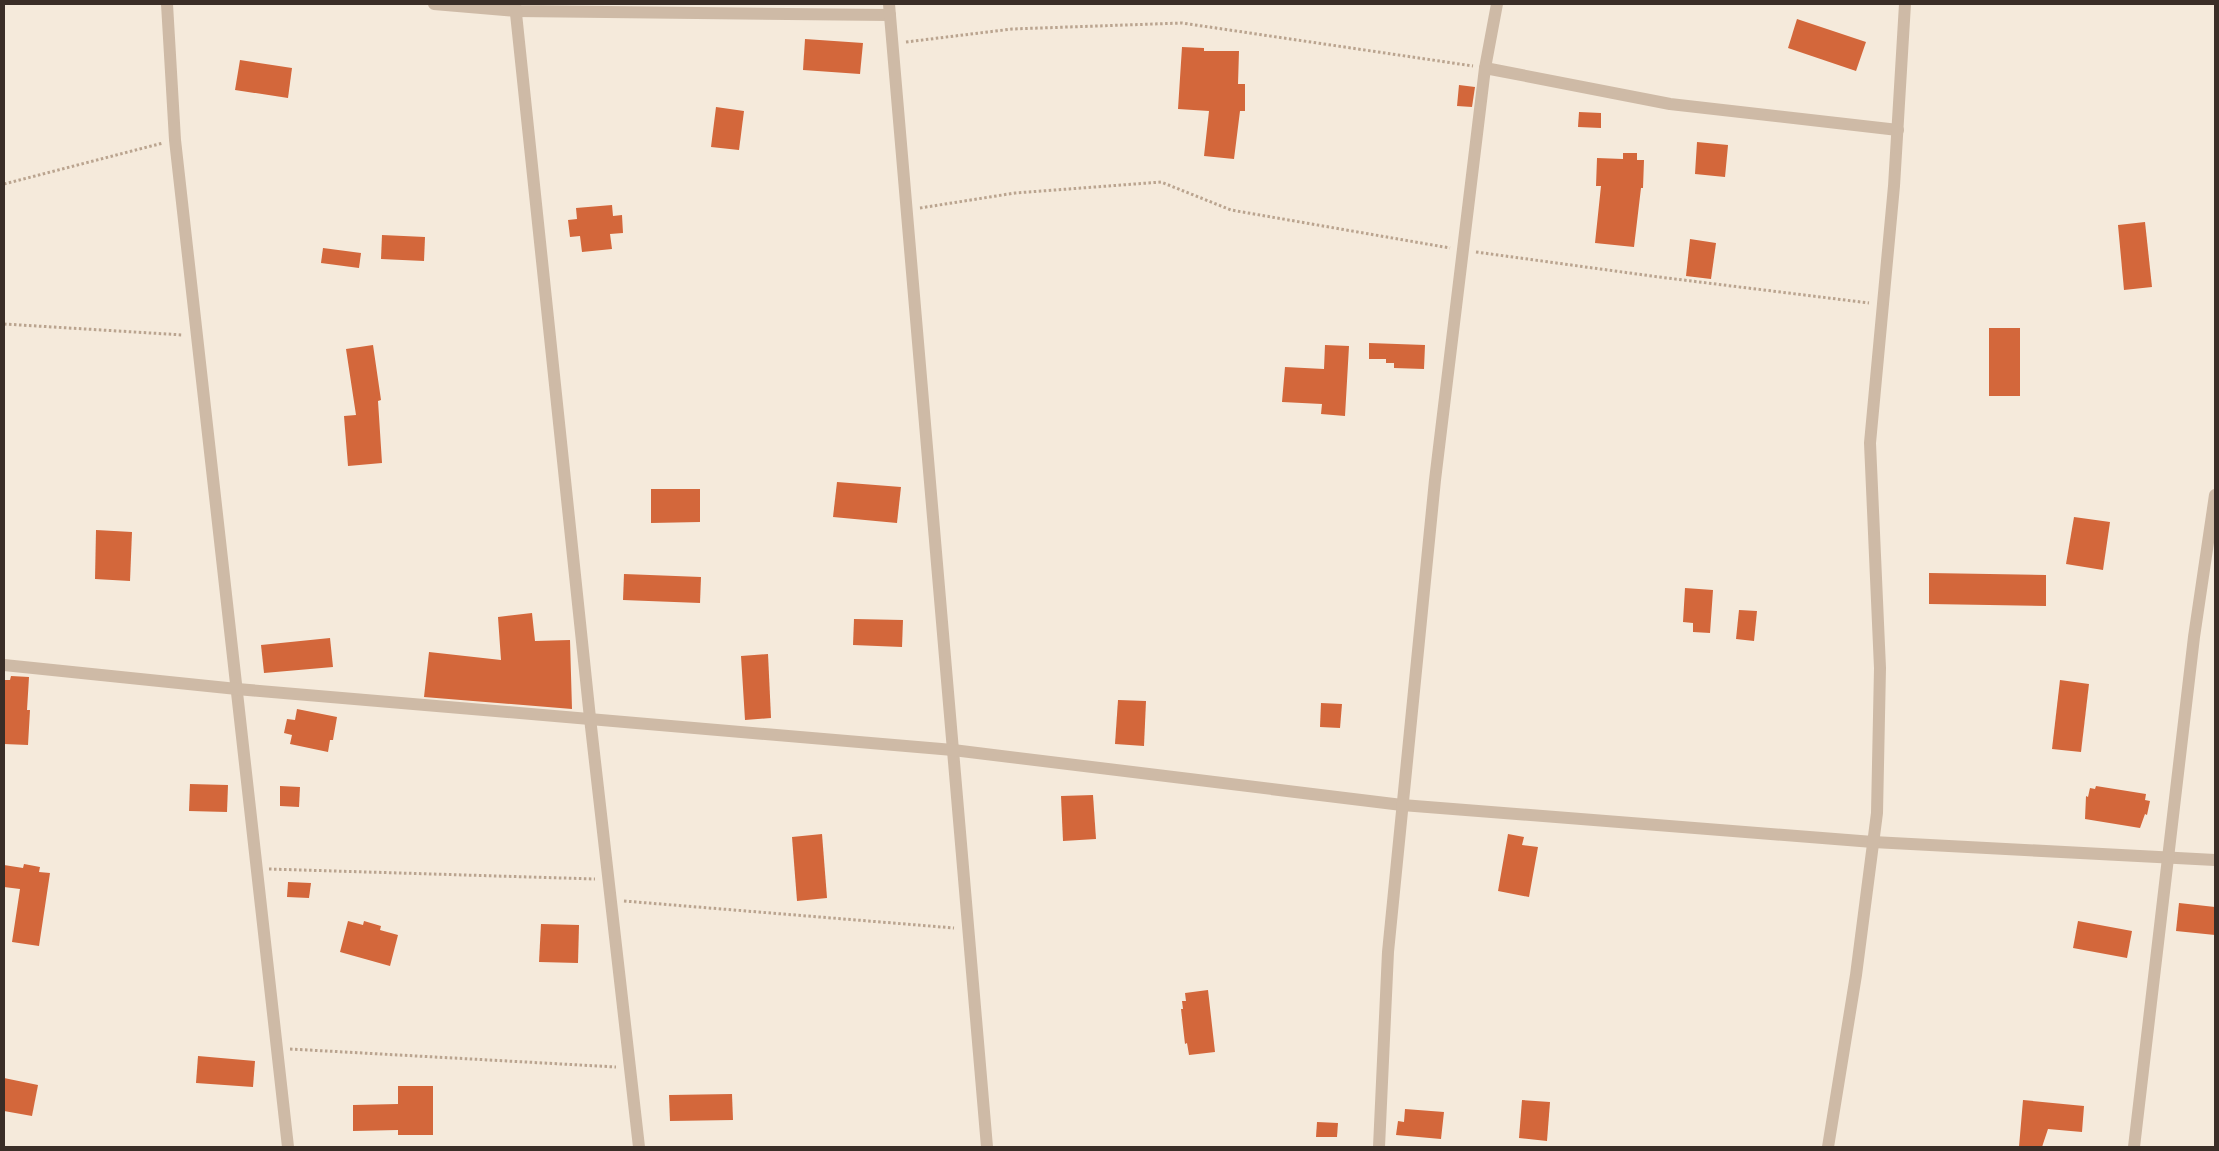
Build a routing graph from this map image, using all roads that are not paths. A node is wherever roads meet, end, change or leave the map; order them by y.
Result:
1 (167, 4) edge
2 (434, 4) edge
3 (1497, 4) edge
4 (1906, 4) edge
5 (515, 8) edge
6 (890, 10) edge
7 (1485, 68) junction
8 (1898, 130) junction
9 (2215, 495) edge
10 (4, 665) edge
11 (237, 689) junction
12 (590, 718) junction
13 (953, 750) junction
14 (1402, 804) junction
15 (1873, 842) junction
16 (2167, 858) junction
17 (2215, 860) edge
18 (288, 1147) edge
19 (639, 1147) edge
20 (987, 1147) edge
21 (1380, 1147) edge
22 (1828, 1147) edge
23 (2134, 1147) edge

1 - 11 street
2 - 5 street
3 - 7 street
4 - 8 street
5 - 6 street
5 - 12 street
6 - 13 street
7 - 8 street
7 - 14 street
8 - 15 street
9 - 16 street
10 - 11 street
11 - 12 street
11 - 18 street
12 - 13 street
12 - 19 street
13 - 14 street
13 - 20 street
14 - 15 street
14 - 21 street
15 - 16 street
15 - 22 street
16 - 17 street
16 - 23 street

